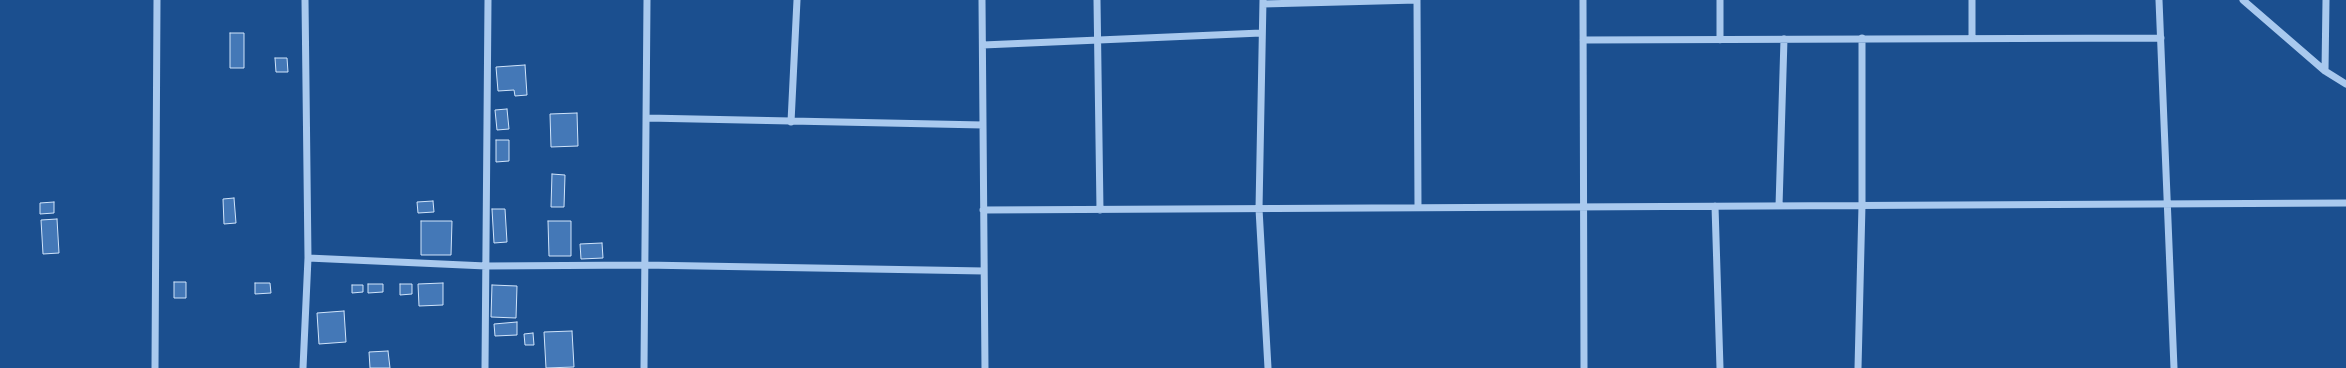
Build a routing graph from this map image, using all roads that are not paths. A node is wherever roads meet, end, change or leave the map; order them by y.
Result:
1 (157, 0) edge
2 (305, 0) edge
3 (488, 0) edge
4 (647, 0) edge
5 (797, 0) edge
6 (982, 0) edge
7 (1097, 0) edge
8 (1417, 0) edge
9 (1583, 0) edge
10 (1720, 0) edge
11 (1972, 0) edge
12 (2159, 0) edge
13 (2243, 0) edge
14 (2326, 0) edge
15 (1263, 2) edge
16 (1261, 33) junction
17 (1097, 38) junction
18 (1862, 38) junction
19 (1972, 38) junction
20 (2161, 38) junction
21 (1784, 39) junction
22 (1583, 40) junction
23 (1720, 40) junction
24 (983, 45) junction
25 (2325, 71) junction
26 (2346, 84) edge
27 (647, 118) junction
28 (791, 122) junction
29 (983, 125) junction
30 (2346, 203) edge
31 (2168, 204) junction
32 (1862, 205) junction
33 (1715, 206) junction
34 (1779, 206) junction
35 (1584, 207) junction
36 (1418, 208) junction
37 (1259, 209) junction
38 (983, 210) junction
39 (1100, 210) junction
40 (308, 258) junction
41 (486, 266) junction
42 (644, 266) junction
43 (984, 271) junction
44 (155, 368) edge
45 (303, 368) edge
46 (485, 368) edge
47 (644, 368) edge
48 (984, 368) edge
49 (1268, 368) edge
50 (1584, 368) edge
51 (1720, 368) edge
52 (1858, 368) edge
53 (2174, 368) edge

1 - 44 street
2 - 40 street
3 - 41 street
4 - 27 street
5 - 28 street
6 - 24 street
7 - 17 street
8 - 15 street
8 - 36 street
9 - 22 street
10 - 23 street
11 - 19 street
12 - 20 street
13 - 25 street
14 - 25 street
15 - 16 street
16 - 17 street
16 - 37 street
17 - 24 street
17 - 39 street
18 - 19 street
18 - 21 street
18 - 32 street
19 - 20 street
20 - 31 street
21 - 23 street
21 - 34 street
22 - 23 street
22 - 35 street
24 - 29 street
25 - 26 street
27 - 28 street
27 - 42 street
28 - 29 street
29 - 38 street
30 - 31 street
31 - 32 street
31 - 53 street
32 - 34 street
32 - 52 street
33 - 34 street
33 - 35 street
33 - 51 street
35 - 36 street
35 - 50 street
36 - 37 street
37 - 39 street
37 - 49 street
38 - 39 street
38 - 43 street
40 - 41 street
40 - 45 street
41 - 42 street
41 - 46 street
42 - 43 street
42 - 47 street
43 - 48 street

